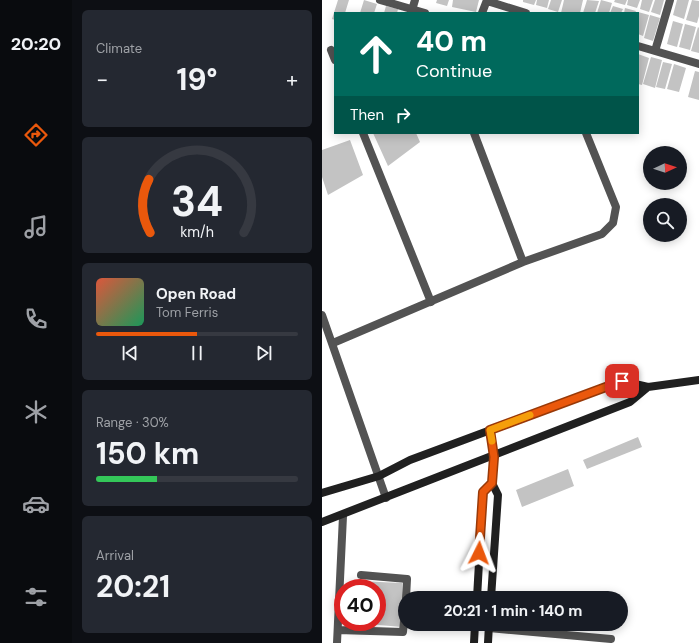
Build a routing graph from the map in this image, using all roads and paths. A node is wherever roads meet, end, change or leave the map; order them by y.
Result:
1 (380, 0) edge
2 (415, 0) edge
3 (670, 0) edge
4 (487, 1) edge
5 (412, 10) junction
6 (421, 12) edge
7 (482, 12) edge
8 (523, 12) edge
9 (639, 46) edge
10 (331, 50) dead end
11 (655, 51) junction
12 (334, 58) edge
13 (699, 64) edge
14 (363, 134) edge
15 (474, 134) edge
16 (586, 134) edge
17 (523, 262) junction
18 (431, 302) junction
19 (322, 315) edge
20 (333, 344) junction
21 (699, 380) edge
22 (648, 387) junction
23 (490, 430) junction
24 (494, 457) junction
25 (379, 476) junction
26 (492, 483) junction
27 (322, 493) edge
28 (386, 498) junction
29 (343, 516) junction
30 (322, 522) edge
31 (360, 575) dead end
32 (340, 579) edge
33 (406, 591) edge
34 (477, 591) edge
35 (491, 591) edge
36 (338, 631) edge
37 (370, 631) edge
38 (403, 631) edge
39 (475, 631) edge
40 (489, 631) edge
41 (536, 631) edge
42 (611, 639) dead end
43 (337, 643) edge
44 (474, 643) edge
45 (488, 643) edge

1 - 5 street
2 - 5 street
3 - 11 street
4 - 7 street
4 - 8 street
5 - 6 street
9 - 11 street
10 - 12 street
11 - 13 street
14 - 18 street
15 - 17 street
16 - 17 street
17 - 18 street
18 - 20 street
19 - 20 street
20 - 25 street
21 - 22 street
22 - 23 street
22 - 24 street
23 - 24 street
23 - 25 street
24 - 26 street
24 - 28 street
25 - 27 street
25 - 28 street
26 - 34 street
26 - 35 street
28 - 29 street
29 - 30 street
29 - 32 street
31 - 33 street
36 - 43 street
37 - 38 street
39 - 44 street
40 - 45 street
41 - 42 street

